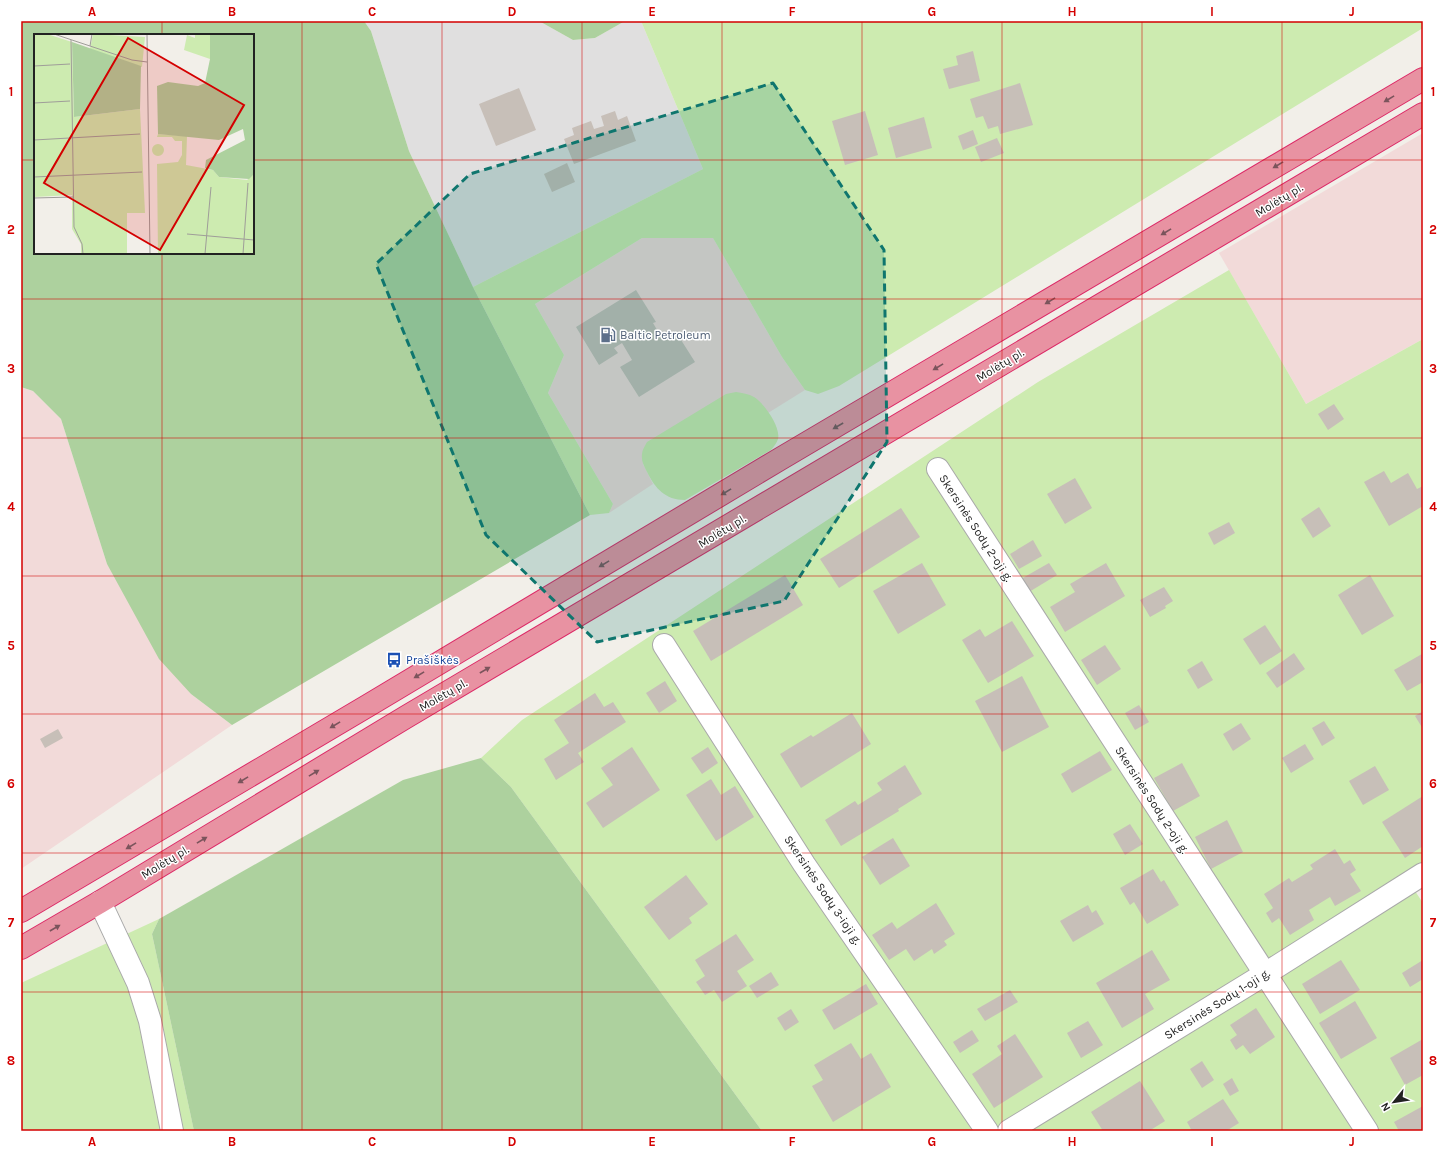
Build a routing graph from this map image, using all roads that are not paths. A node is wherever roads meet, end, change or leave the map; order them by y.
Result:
1 (1423, 79) edge
2 (1423, 114) edge
3 (938, 469) dead end
4 (664, 645) dead end
5 (1423, 875) edge
6 (100, 902) junction
7 (21, 911) edge
8 (21, 948) edge
9 (1265, 974) junction
10 (172, 1131) edge
11 (987, 1131) edge
12 (1009, 1131) edge
13 (1367, 1131) edge

1 -> 7 highway
6 -> 2 highway, Molėtų pl.
3 - 9 street, Skersinės Sodų 2-oji g.
4 - 11 street, Skersinės Sodų 3-ioji g.
5 - 9 street, Skersinės Sodų 1-oji g.
8 -> 6 highway, Molėtų pl.
6 - 10 street
9 - 12 street, Skersinės Sodų 1-oji g.
9 - 13 street, Skersinės Sodų 2-oji g.

